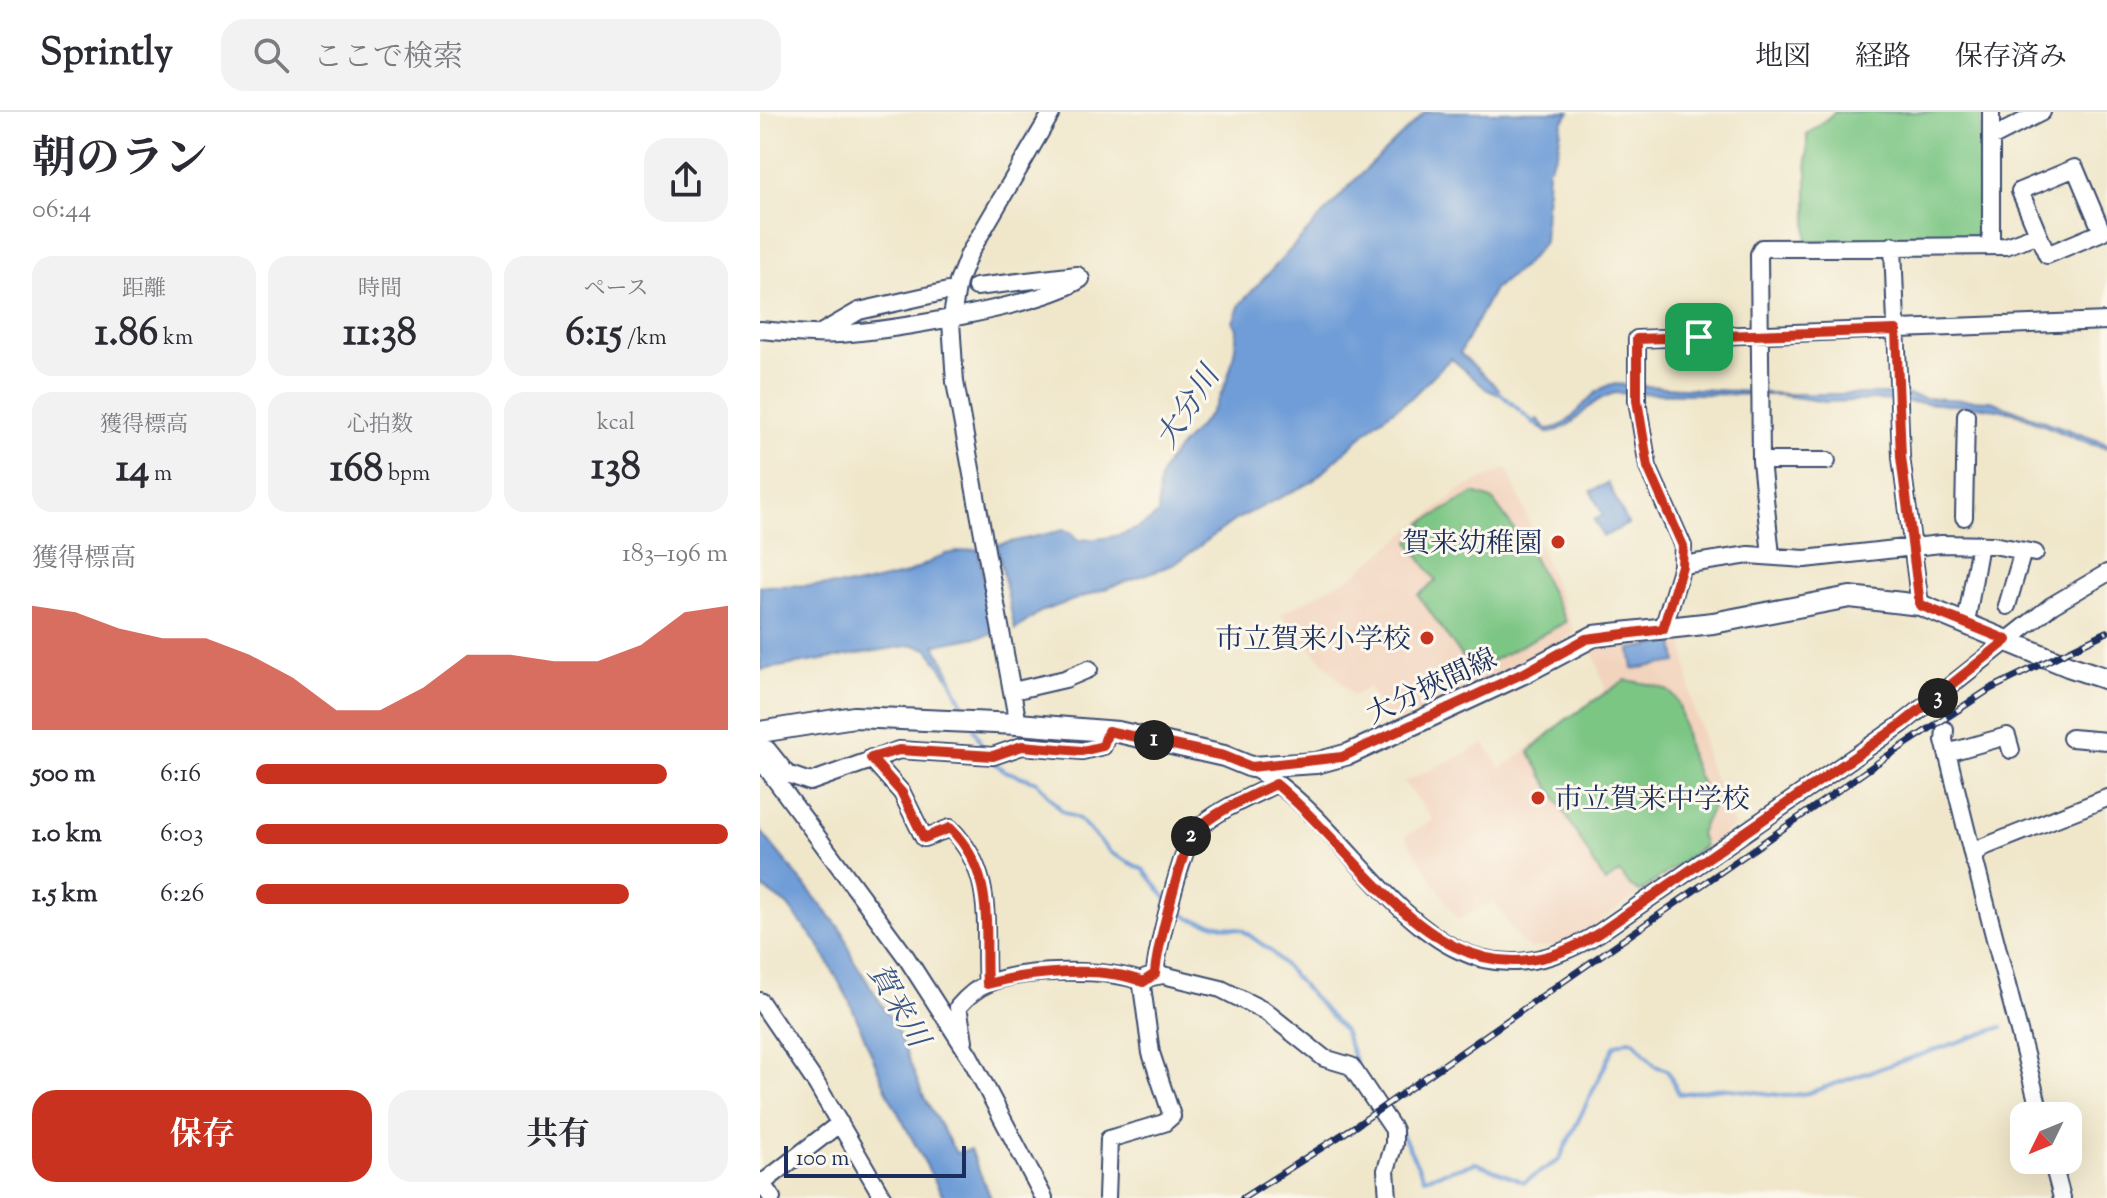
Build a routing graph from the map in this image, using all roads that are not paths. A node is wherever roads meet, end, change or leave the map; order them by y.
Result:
1 (1052, 112) edge
2 (1991, 112) edge
3 (2042, 112) edge
4 (1991, 138) junction
5 (2038, 234) junction
6 (1893, 245) junction
7 (1991, 246) junction
8 (976, 287) dead end
9 (948, 291) dead end
10 (951, 319) junction
11 (2107, 321) edge
12 (760, 330) edge
13 (1896, 330) junction
14 (819, 334) junction
15 (1760, 334) junction
16 (1966, 415) dead end
17 (1761, 461) junction
18 (1827, 461) dead end
19 (1964, 517) dead end
20 (1980, 544) junction
21 (1912, 546) junction
22 (1771, 555) junction
23 (1682, 565) junction
24 (2107, 573) edge
25 (1920, 605) junction
26 (2007, 606) dead end
27 (1966, 623) junction
28 (1663, 629) junction
29 (2007, 640) junction
30 (1089, 669) dead end
31 (2107, 679) edge
32 (1012, 688) junction
33 (1018, 724) junction
34 (1945, 730) dead end
35 (1108, 731) junction
36 (760, 732) edge
37 (2071, 738) dead end
38 (2107, 741) edge
39 (760, 749) edge
40 (2011, 750) dead end
41 (1947, 753) junction
42 (871, 758) junction
43 (760, 759) edge
44 (1251, 767) junction
45 (1276, 784) junction
46 (2107, 798) edge
47 (1974, 863) junction
48 (1149, 978) junction
49 (987, 984) junction
50 (760, 1001) edge
51 (969, 1055) junction
52 (2037, 1102) edge
53 (840, 1123) junction
54 (2056, 1174) edge
55 (761, 1183) edge
56 (772, 1198) edge
57 (883, 1198) edge
58 (1044, 1198) edge
59 (1107, 1198) edge
60 (1388, 1198) edge
61 (2062, 1198) edge

1 - 10 street
2 - 4 street
3 - 4 street
4 - 7 street
5 - 5 street
5 - 7 street
6 - 7 street
6 - 13 street
6 - 15 street
8 - 10 street
9 - 14 street
10 - 14 street
10 - 32 street
11 - 13 street
12 - 14 street
13 - 15 street
13 - 21 street
15 - 17 street
15 - 23 street
16 - 19 street
17 - 18 street
17 - 22 street
20 - 21 street
20 - 26 street
20 - 27 street
21 - 22 street
21 - 25 street
22 - 23 street
23 - 28 street
24 - 29 street
25 - 27 main road, 大分挾間線
25 - 28 main road, 大分挾間線
27 - 29 main road, 大分挾間線
28 - 44 main road, 大分挾間線
29 - 31 main road, 大分挾間線
29 - 45 street
30 - 32 street
32 - 33 street
33 - 35 main road, 大分挾間線
33 - 36 main road, 大分挾間線
34 - 41 street
35 - 42 street
35 - 44 main road, 大分挾間線
37 - 38 street
39 - 42 street
40 - 41 street
41 - 47 street
42 - 49 street
43 - 51 street
44 - 45 street
45 - 48 street
46 - 47 street
47 - 52 street
48 - 49 street
48 - 59 street
48 - 60 street
49 - 51 street
50 - 53 street
51 - 58 street
53 - 55 street
53 - 57 street
54 - 61 street
55 - 56 street

